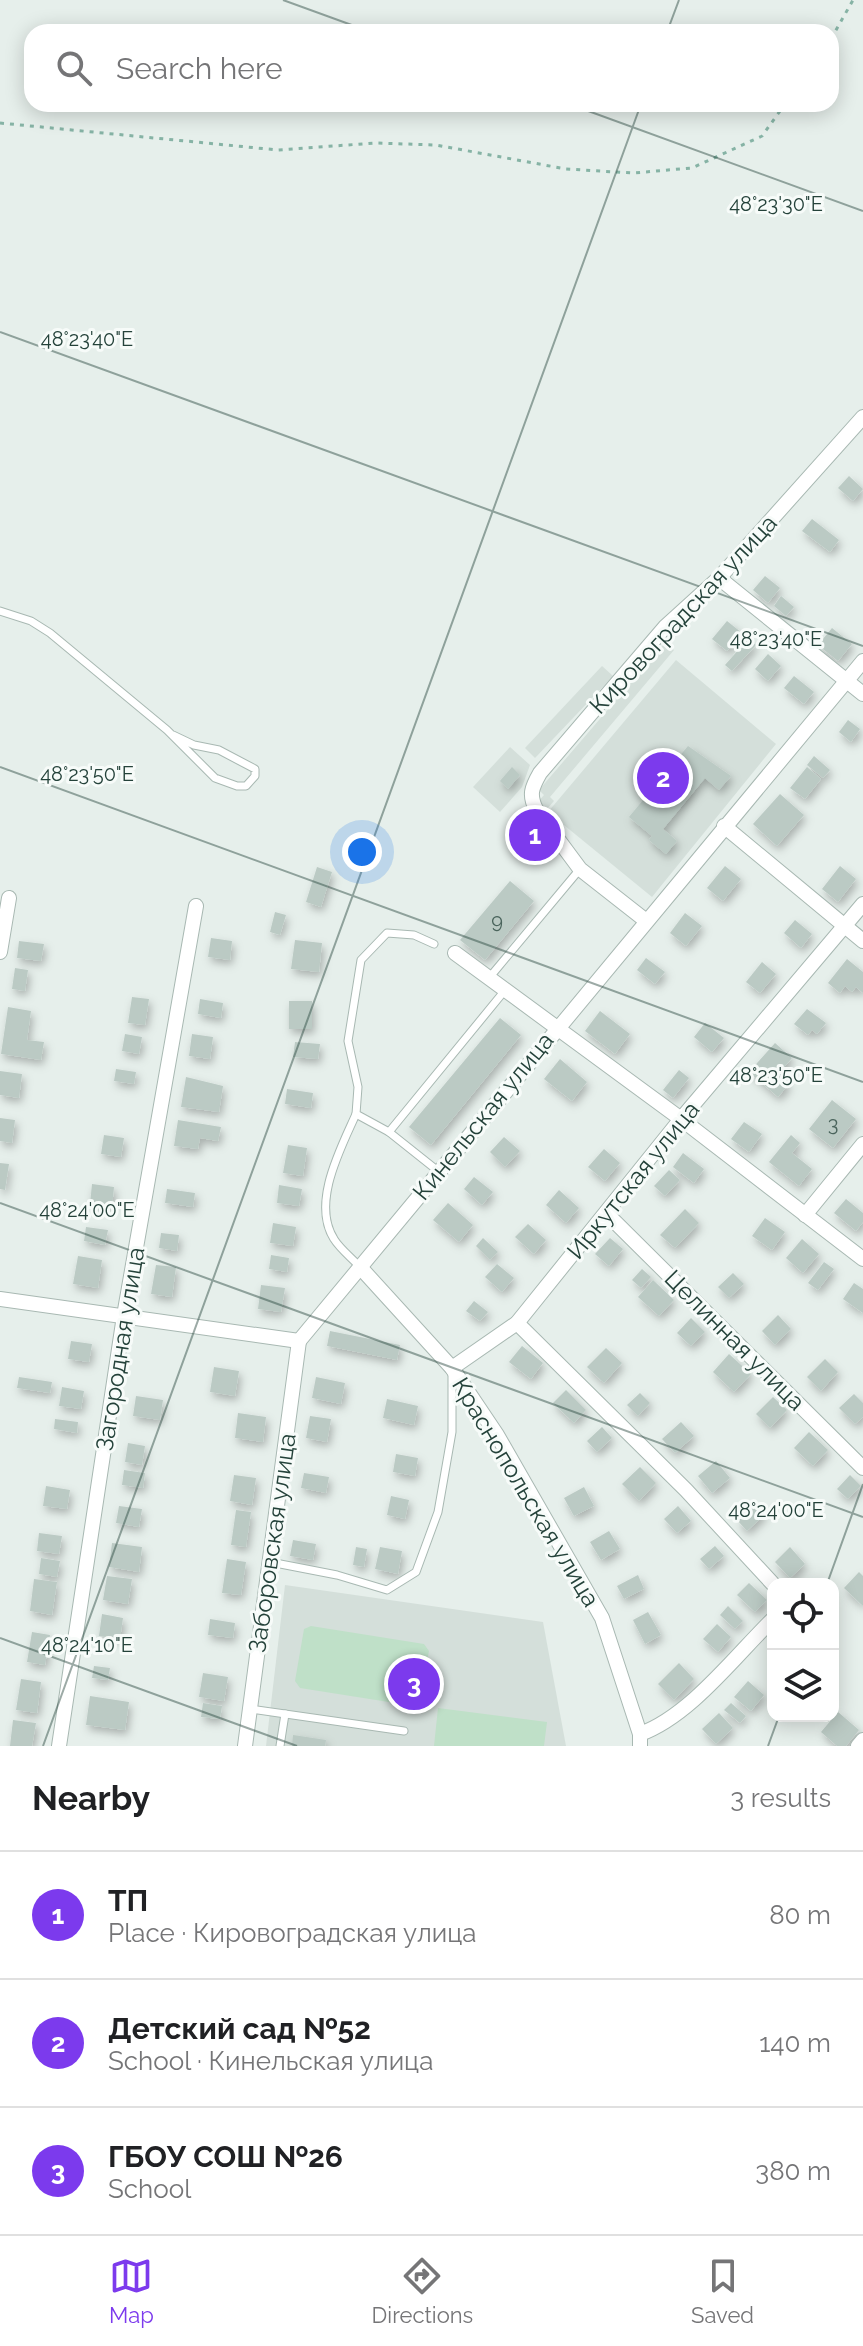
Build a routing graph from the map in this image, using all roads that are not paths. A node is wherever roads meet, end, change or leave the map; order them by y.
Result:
1 (863, 417) edge
2 (719, 578) junction
3 (0, 611) edge
4 (863, 661) edge
5 (847, 680) junction
6 (863, 694) edge
7 (173, 735) dead end
8 (724, 826) junction
9 (580, 869) junction
10 (9, 898) dead end
11 (863, 904) edge
12 (196, 906) dead end
13 (645, 920) junction
14 (844, 927) junction
15 (863, 941) edge
16 (434, 944) dead end
17 (0, 952) edge
18 (455, 953) dead end
19 (489, 978) junction
20 (506, 989) junction
21 (556, 1027) junction
22 (356, 1114) junction
23 (681, 1119) junction
24 (389, 1132) junction
25 (863, 1144) edge
26 (438, 1171) junction
27 (606, 1213) junction
28 (805, 1215) junction
29 (863, 1259) edge
30 (360, 1267) junction
31 (0, 1299) edge
32 (124, 1316) junction
33 (517, 1323) junction
34 (299, 1341) junction
35 (452, 1368) junction
36 (863, 1468) edge
37 (270, 1562) junction
38 (767, 1578) edge
39 (767, 1625) edge
40 (250, 1709) junction
41 (285, 1714) junction
42 (404, 1731) dead end
43 (640, 1740) edge
44 (863, 1740) edge
45 (59, 1746) edge
46 (245, 1746) edge
47 (280, 1746) edge
48 (858, 1746) edge

1 - 2 street, Кировоградская улица
2 - 5 street
2 - 9 street, Кировоградская улица
3 - 7 lane
4 - 5 street, Кинельская улица
5 - 6 street
5 - 8 street, Кинельская улица
8 - 13 street, Кинельская улица
8 - 14 street
9 - 13 street, Кировоградская улица
9 - 19 lane
10 - 17 street
11 - 14 street, Иркутская улица
12 - 32 street, Загородная улица
13 - 21 street, Кинельская улица
14 - 15 street
14 - 23 street, Иркутская улица
16 - 22 lane
18 - 19 street
19 - 20 street
20 - 21 street
20 - 24 lane
21 - 23 street
21 - 26 street, Кинельская улица
22 - 24 lane
22 - 30 lane
23 - 27 street, Иркутская улица
23 - 28 street
24 - 26 lane
25 - 28 street
26 - 30 street, Кинельская улица
27 - 33 street, Иркутская улица
27 - 36 street, Целинная улица
28 - 29 street
30 - 34 street, Кинельская улица
30 - 35 street, Краснопольская улица
31 - 32 street
32 - 34 street
32 - 45 street, Загородная улица
33 - 35 street, Иркутская улица
33 - 38 street
34 - 37 street, Заборовская улица
35 - 37 lane
35 - 43 street, Краснопольская улица
37 - 40 street, Заборовская улица
39 - 43 street
40 - 41 lane
40 - 46 street, Заборовская улица
41 - 42 lane
41 - 47 lane
44 - 48 street

